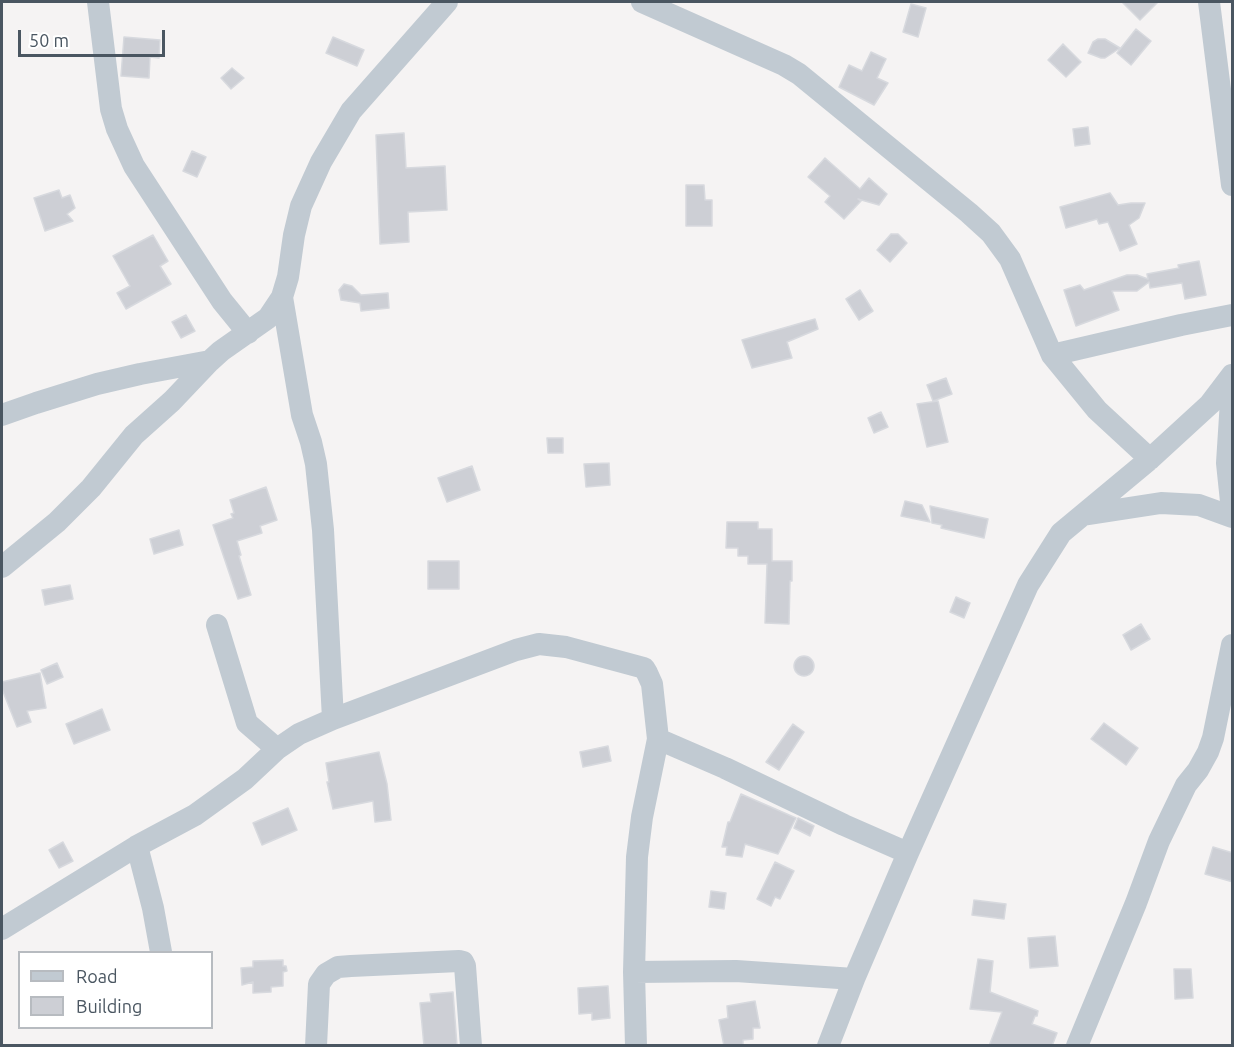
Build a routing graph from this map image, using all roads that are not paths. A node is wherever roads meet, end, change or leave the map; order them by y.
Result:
1 (98, 2) edge
2 (447, 2) edge
3 (642, 2) edge
4 (1209, 2) edge
5 (1229, 139) edge
6 (1233, 185) edge
7 (282, 297) junction
8 (1233, 315) edge
9 (248, 333) junction
10 (1052, 355) junction
11 (210, 361) junction
12 (1233, 375) edge
13 (1233, 385) edge
14 (2, 415) edge
15 (1150, 459) junction
16 (1233, 511) edge
17 (1082, 515) junction
18 (1233, 517) edge
19 (2, 567) edge
20 (217, 625) dead end
21 (1233, 645) edge
22 (333, 719) junction
23 (658, 739) junction
24 (277, 749) junction
25 (137, 846) junction
26 (908, 853) junction
27 (2, 929) edge
28 (161, 951) edge
29 (634, 972) junction
30 (854, 979) junction
31 (316, 1046) edge
32 (471, 1046) edge
33 (636, 1046) edge
34 (828, 1046) edge
35 (1077, 1046) edge

1 - 9 street
2 - 7 street
3 - 10 street
4 - 5 street
5 - 6 street
7 - 9 street
7 - 22 street
8 - 10 street
9 - 11 street
10 - 15 street
11 - 14 street
11 - 19 street
12 - 15 street
13 - 16 street
15 - 17 street
17 - 18 street
17 - 26 street
20 - 24 street
21 - 35 street
22 - 23 street
22 - 24 street
23 - 26 street
23 - 29 street
24 - 25 street
25 - 27 street
25 - 28 street
26 - 30 street
29 - 30 street
29 - 33 street
30 - 34 street
31 - 32 street

